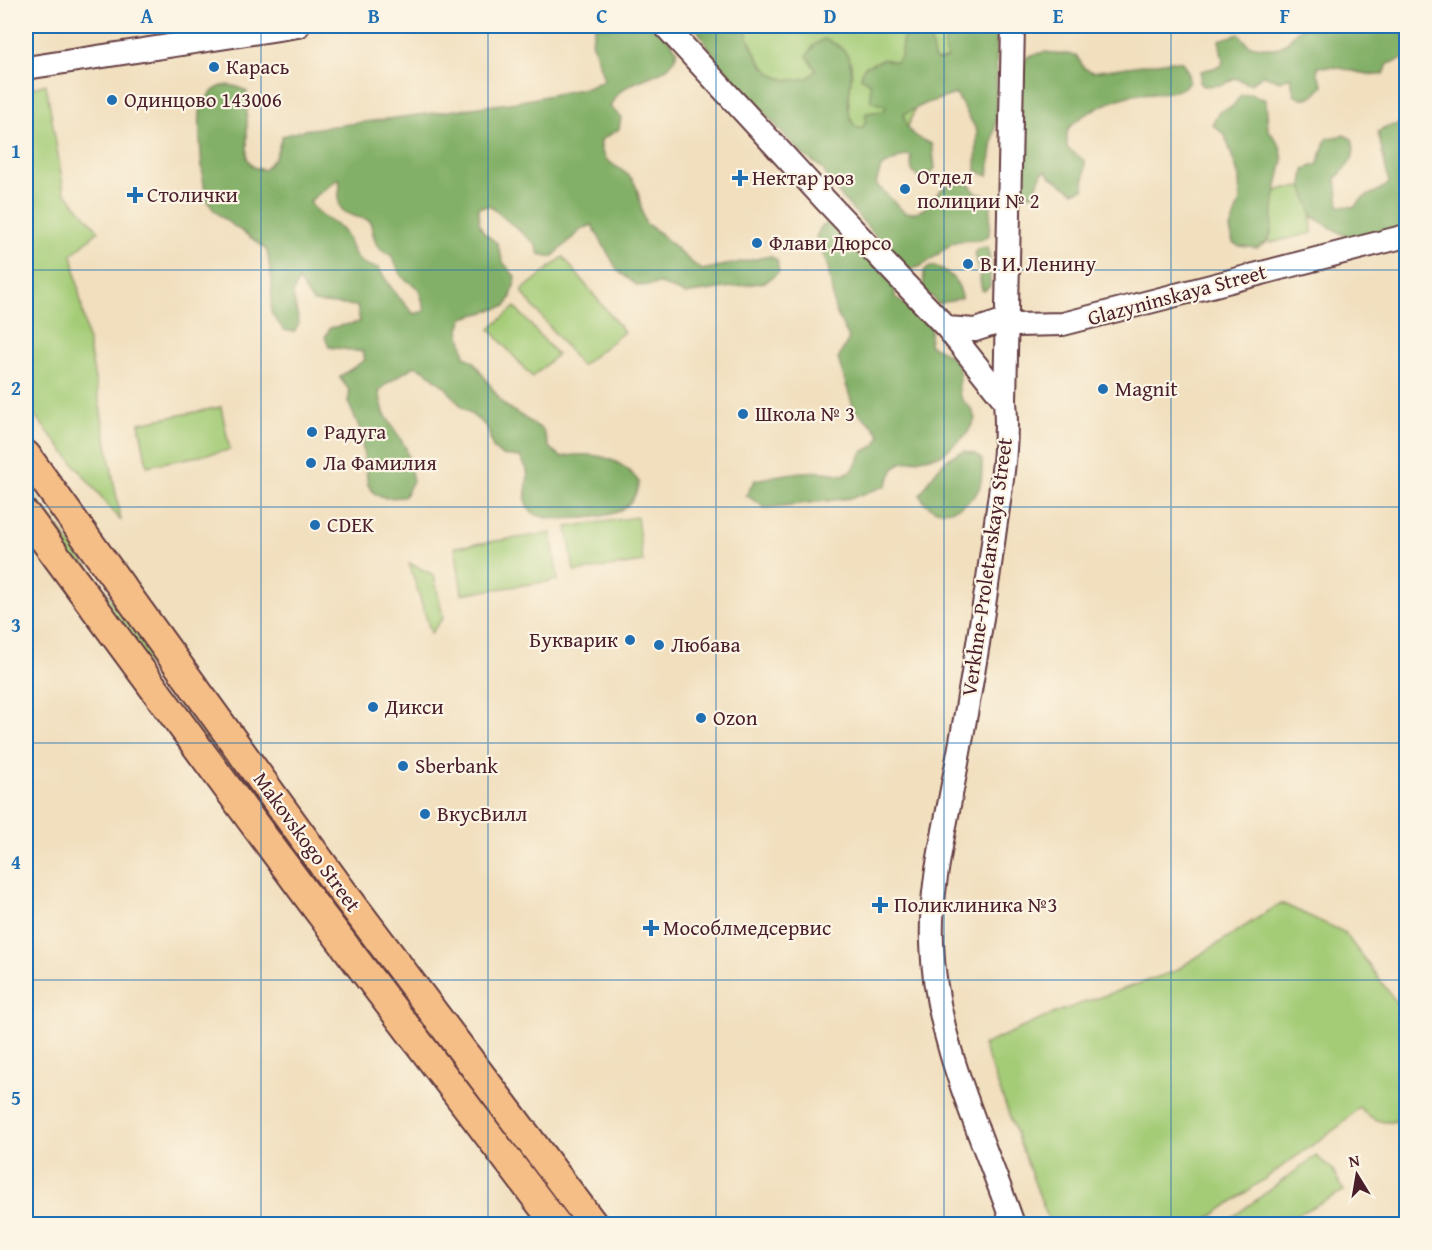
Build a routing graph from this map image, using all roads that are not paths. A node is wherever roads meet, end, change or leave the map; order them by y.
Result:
1 (298, 26) edge
2 (665, 26) edge
3 (1013, 26) edge
4 (26, 68) edge
5 (1407, 236) edge
6 (1006, 320) junction
7 (947, 328) junction
8 (1005, 401) junction
9 (26, 455) edge
10 (26, 515) edge
11 (556, 1224) edge
12 (593, 1224) edge
13 (1013, 1224) edge

1 - 4 street
2 - 7 street
3 - 6 street, Verkhne-Proletarskaya Street
5 - 6 street, Glazyninskaya Street
6 - 7 street, Glazyninskaya Street
6 - 8 street, Verkhne-Proletarskaya Street
7 - 8 street
8 - 13 street, Verkhne-Proletarskaya Street
9 - 12 main road, Makovskogo Street
10 - 11 main road, Makovskogo Street

